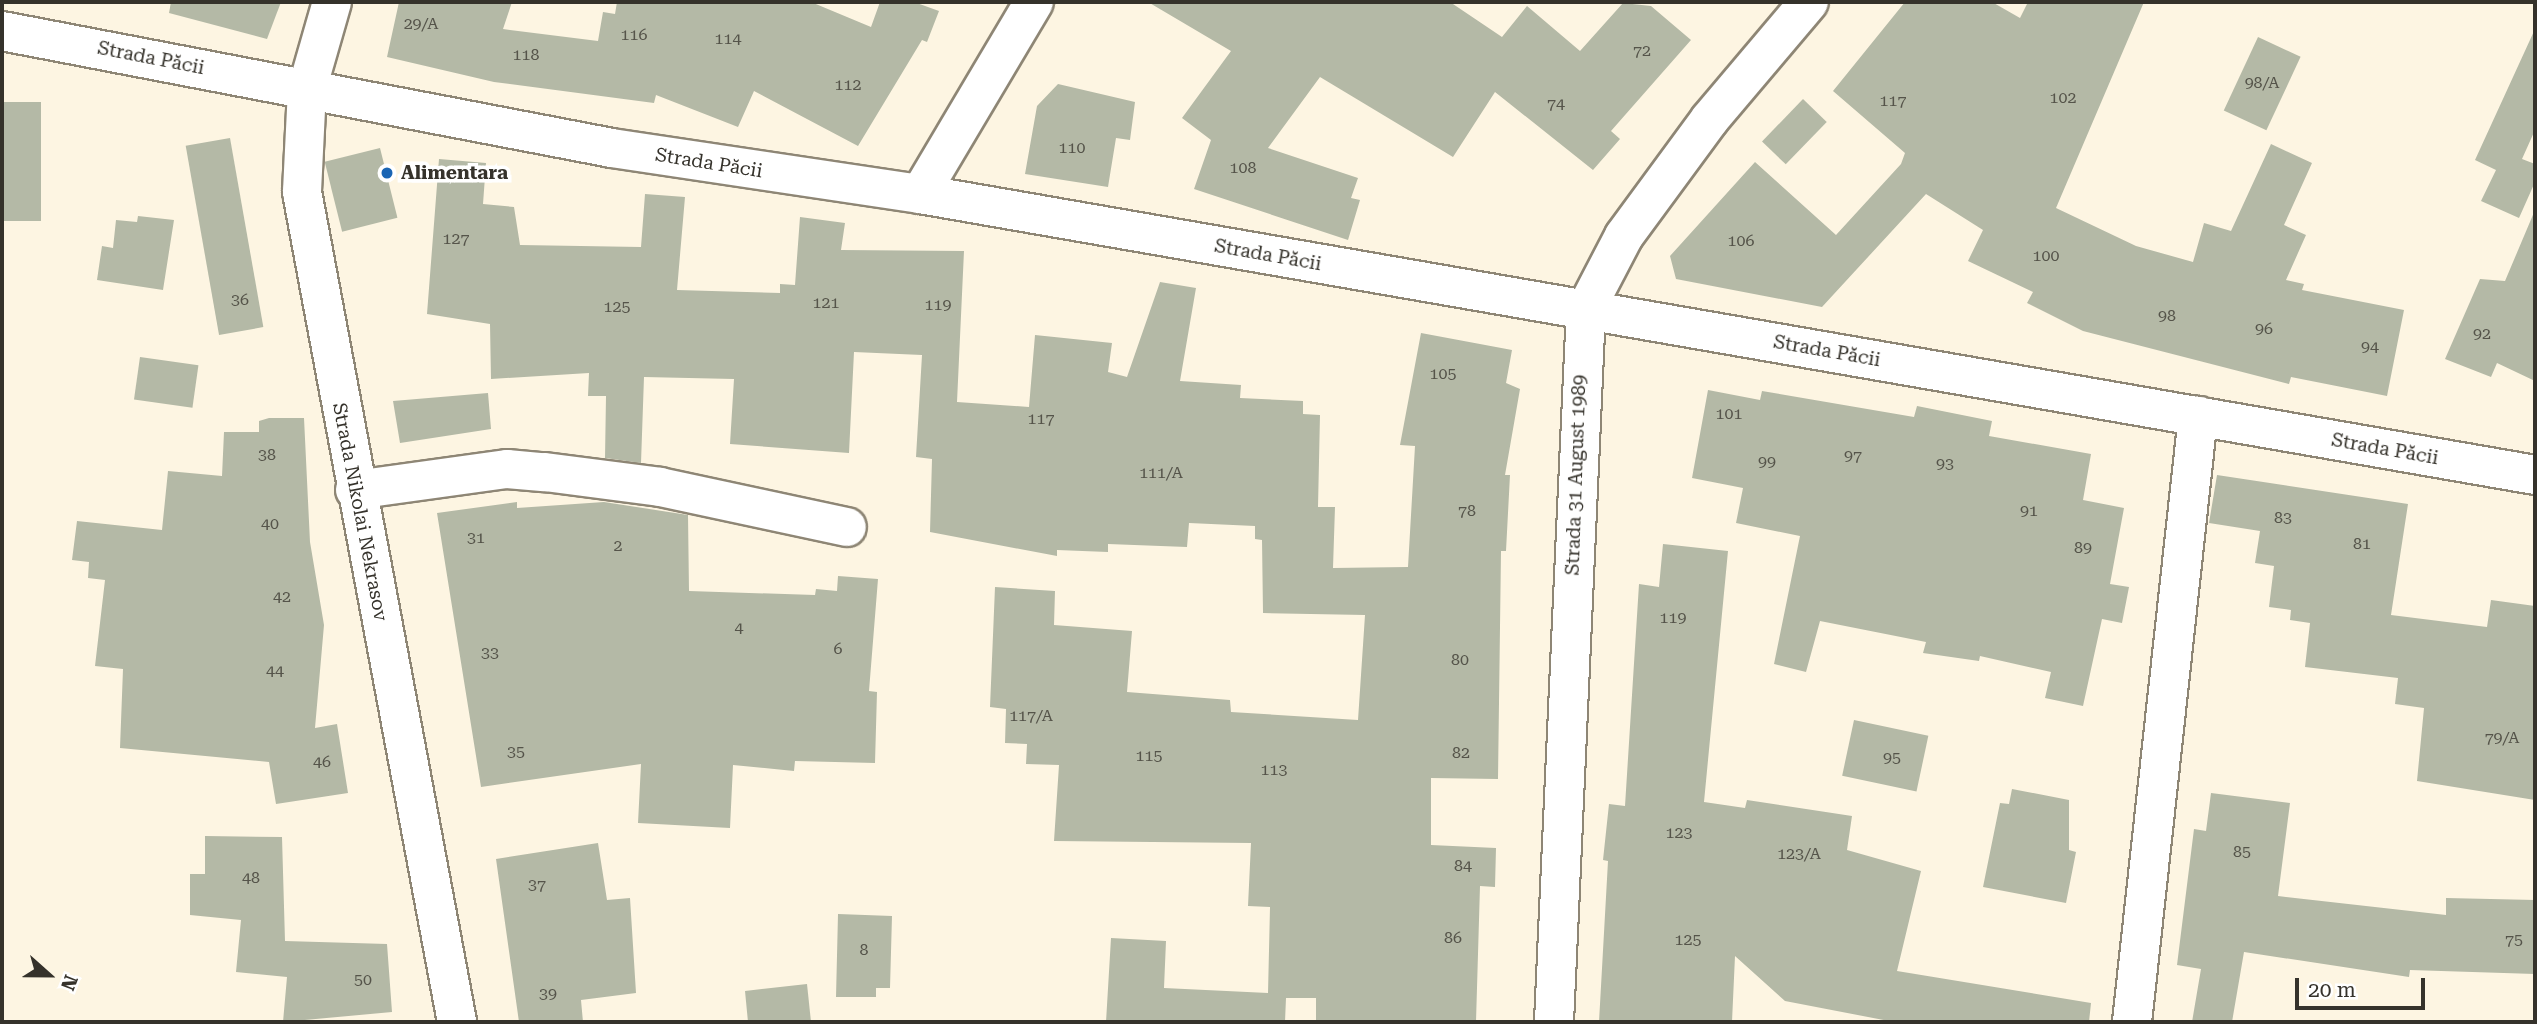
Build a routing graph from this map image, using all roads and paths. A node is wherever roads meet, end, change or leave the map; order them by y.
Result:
1 (332, 2) edge
2 (1034, 2) edge
3 (1809, 2) edge
4 (2, 31) edge
5 (307, 89) junction
6 (920, 194) junction
7 (1586, 309) junction
8 (2198, 416) junction
9 (2535, 475) edge
10 (355, 490) junction
11 (848, 527) dead end
12 (457, 1022) edge
13 (1554, 1022) edge
14 (2132, 1022) edge

1 - 5 street, Strada Nikolai Nekrasov
2 - 6 street
3 - 7 street, Strada 31 August 1989
4 - 5 street, Strada Păcii
5 - 6 street, Strada Păcii
5 - 10 street, Strada Nikolai Nekrasov
6 - 7 street, Strada Păcii
7 - 8 street, Strada Păcii
7 - 13 street, Strada 31 August 1989
8 - 9 street, Strada Păcii
8 - 14 street
10 - 11 street
10 - 12 street, Strada Nikolai Nekrasov

